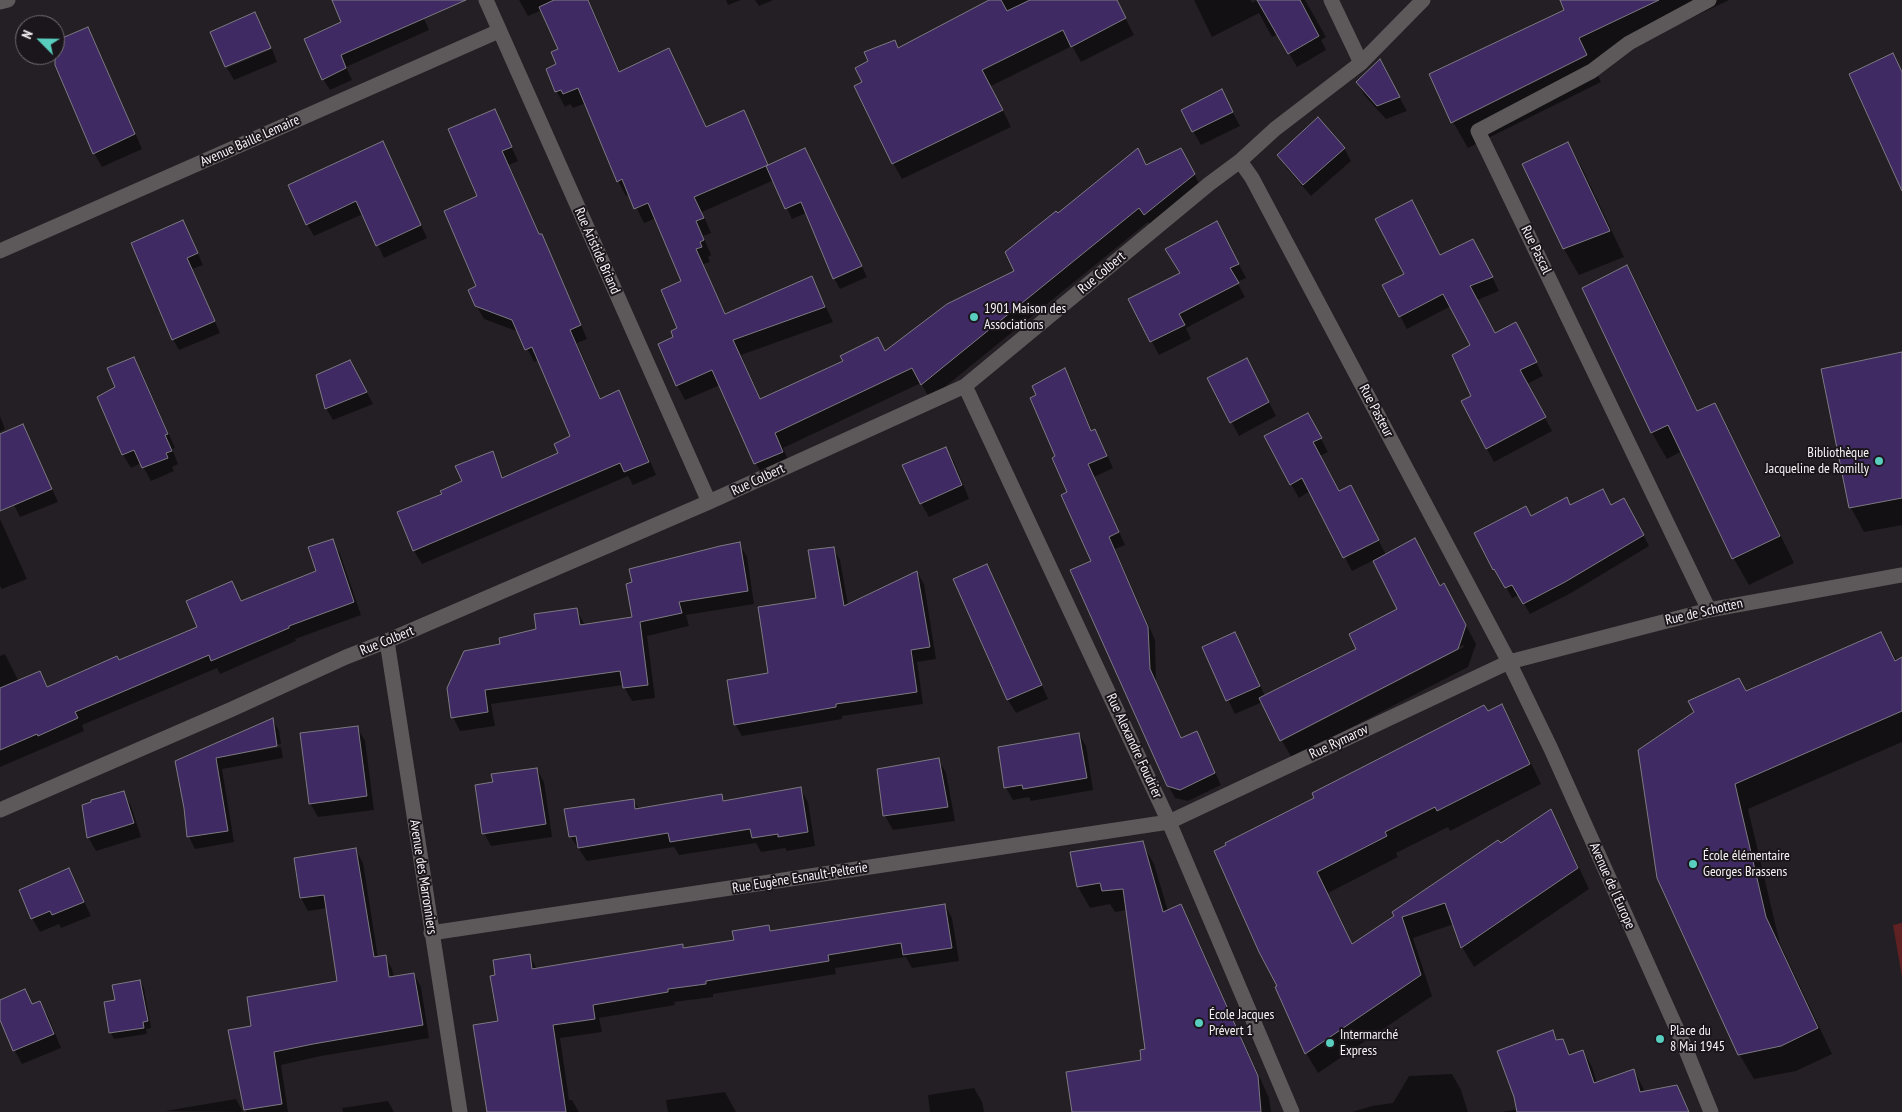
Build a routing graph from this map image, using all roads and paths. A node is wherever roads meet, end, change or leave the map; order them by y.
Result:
1 (8, 0) edge
2 (486, 0) edge
3 (1331, 0) edge
4 (1423, 0) edge
5 (1709, 0) edge
6 (0, 2) edge
7 (499, 31) junction
8 (1361, 62) junction
9 (1240, 161) junction
10 (0, 251) edge
11 (966, 386) junction
12 (709, 502) junction
13 (1902, 575) edge
14 (1709, 610) junction
15 (387, 641) junction
16 (1509, 662) junction
17 (0, 810) edge
18 (1169, 822) junction
19 (431, 933) junction
20 (460, 1112) edge
21 (1292, 1112) edge
22 (1711, 1112) edge

1 - 6 street
2 - 7 street, Rue Aristide Briand
3 - 8 street
4 - 8 street, Rue Colbert
5 - 14 street, Rue Pascal
7 - 10 street, Avenue Baille Lemaire
7 - 12 street, Rue Aristide Briand
8 - 9 street, Rue Colbert
9 - 11 street, Rue Colbert
9 - 16 street, Rue Pasteur
11 - 12 street, Rue Colbert
11 - 18 street, Rue Alexandre Foudrier
12 - 15 street, Rue Colbert
13 - 14 street, Rue de Schotten
14 - 16 street, Rue de Schotten
15 - 17 street, Rue Colbert
15 - 19 street, Avenue des Marronniers
16 - 18 street, Rue Rymarov
16 - 22 street, Avenue de l'Europe
18 - 19 street, Rue Eugène Esnault-Pelterie
18 - 21 street, Rue Alexandre Foudrier
19 - 20 street, Avenue des Marronniers

